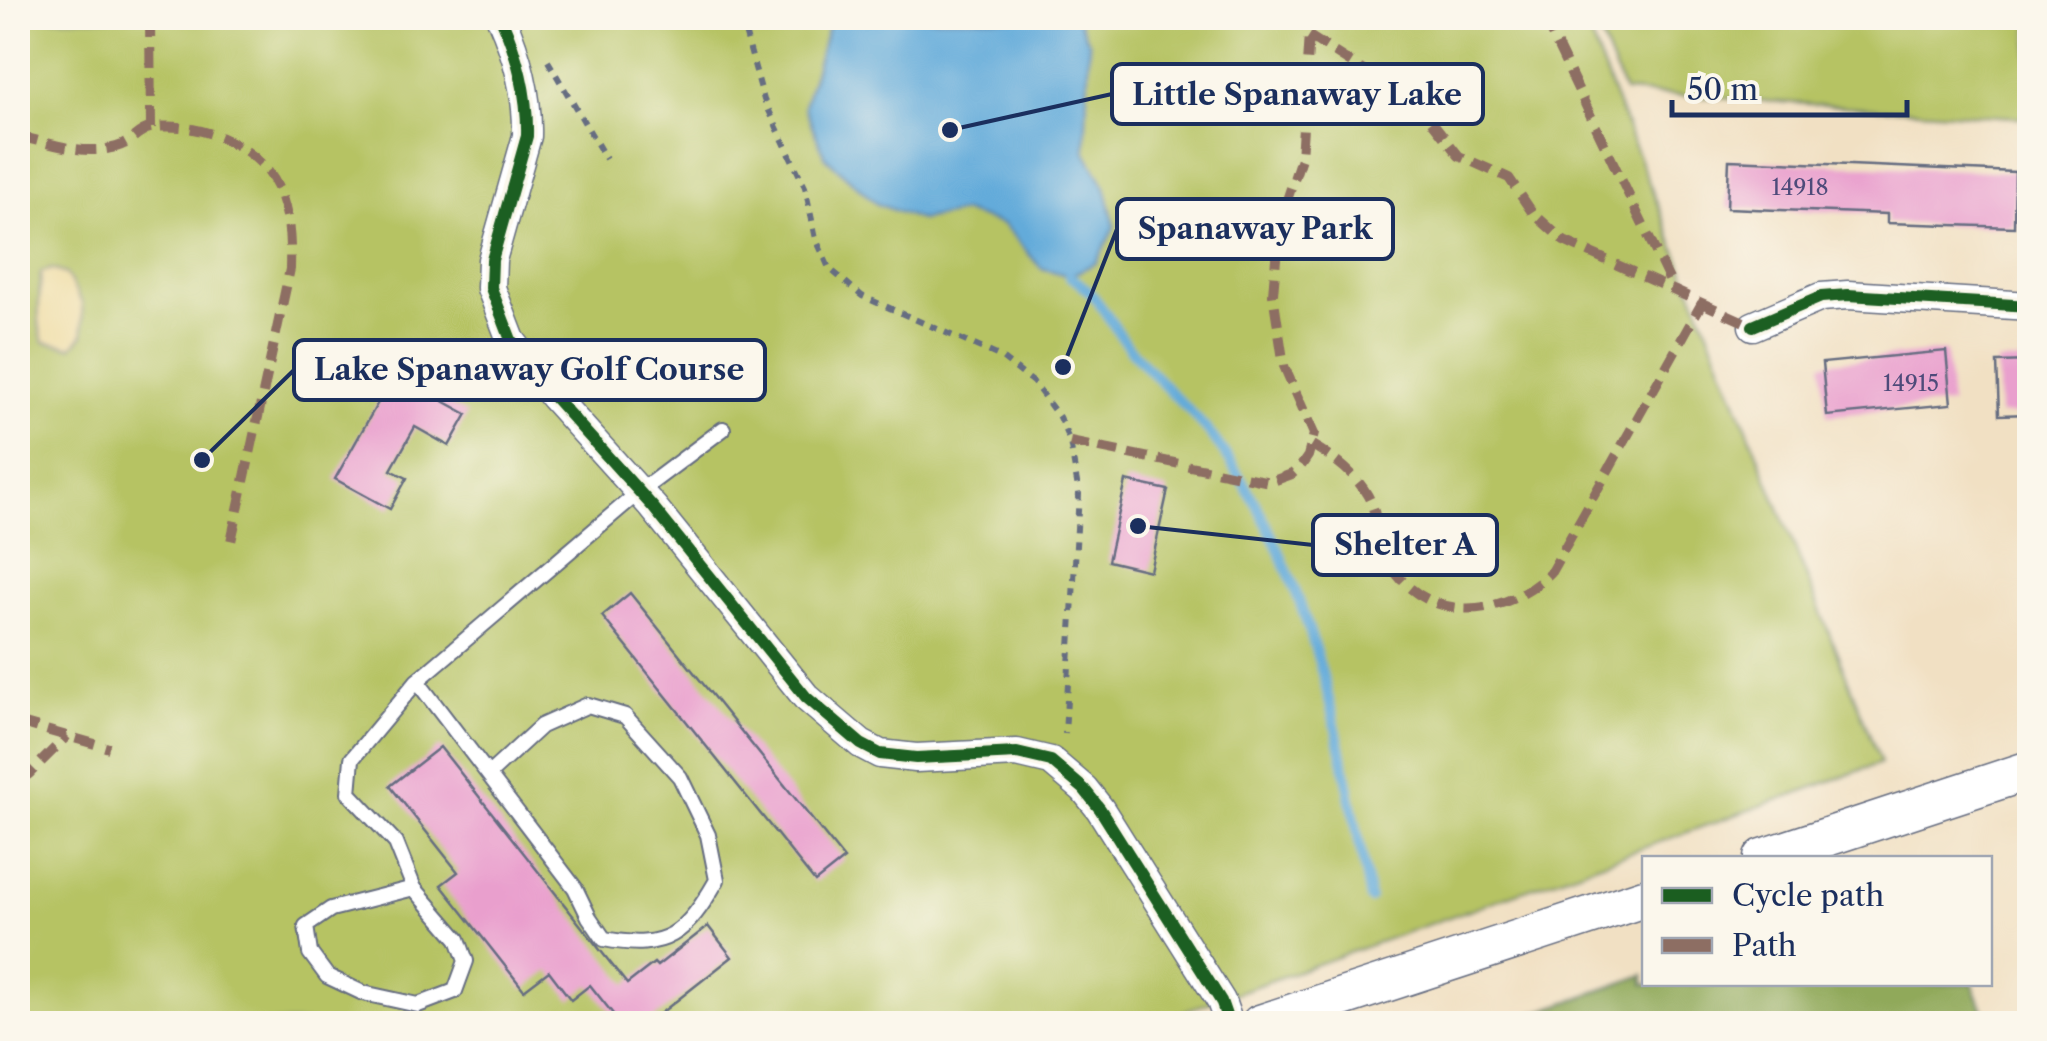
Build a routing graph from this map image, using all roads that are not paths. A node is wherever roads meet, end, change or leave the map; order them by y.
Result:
1 (501, 18) edge
2 (2030, 306) edge
3 (1753, 326) dead end
4 (722, 428) dead end
5 (639, 492) junction
6 (417, 682) junction
7 (2030, 770) edge
8 (488, 774) junction
9 (1769, 856) edge
10 (414, 888) junction
11 (1642, 899) edge
12 (1229, 1024) edge
13 (1260, 1024) edge

1 - 5 street
2 - 3 street
4 - 5 lane
5 - 6 lane
5 - 12 street
6 - 8 lane
6 - 10 lane
7 - 9 main road
8 - 8 lane
10 - 10 lane
11 - 13 main road

